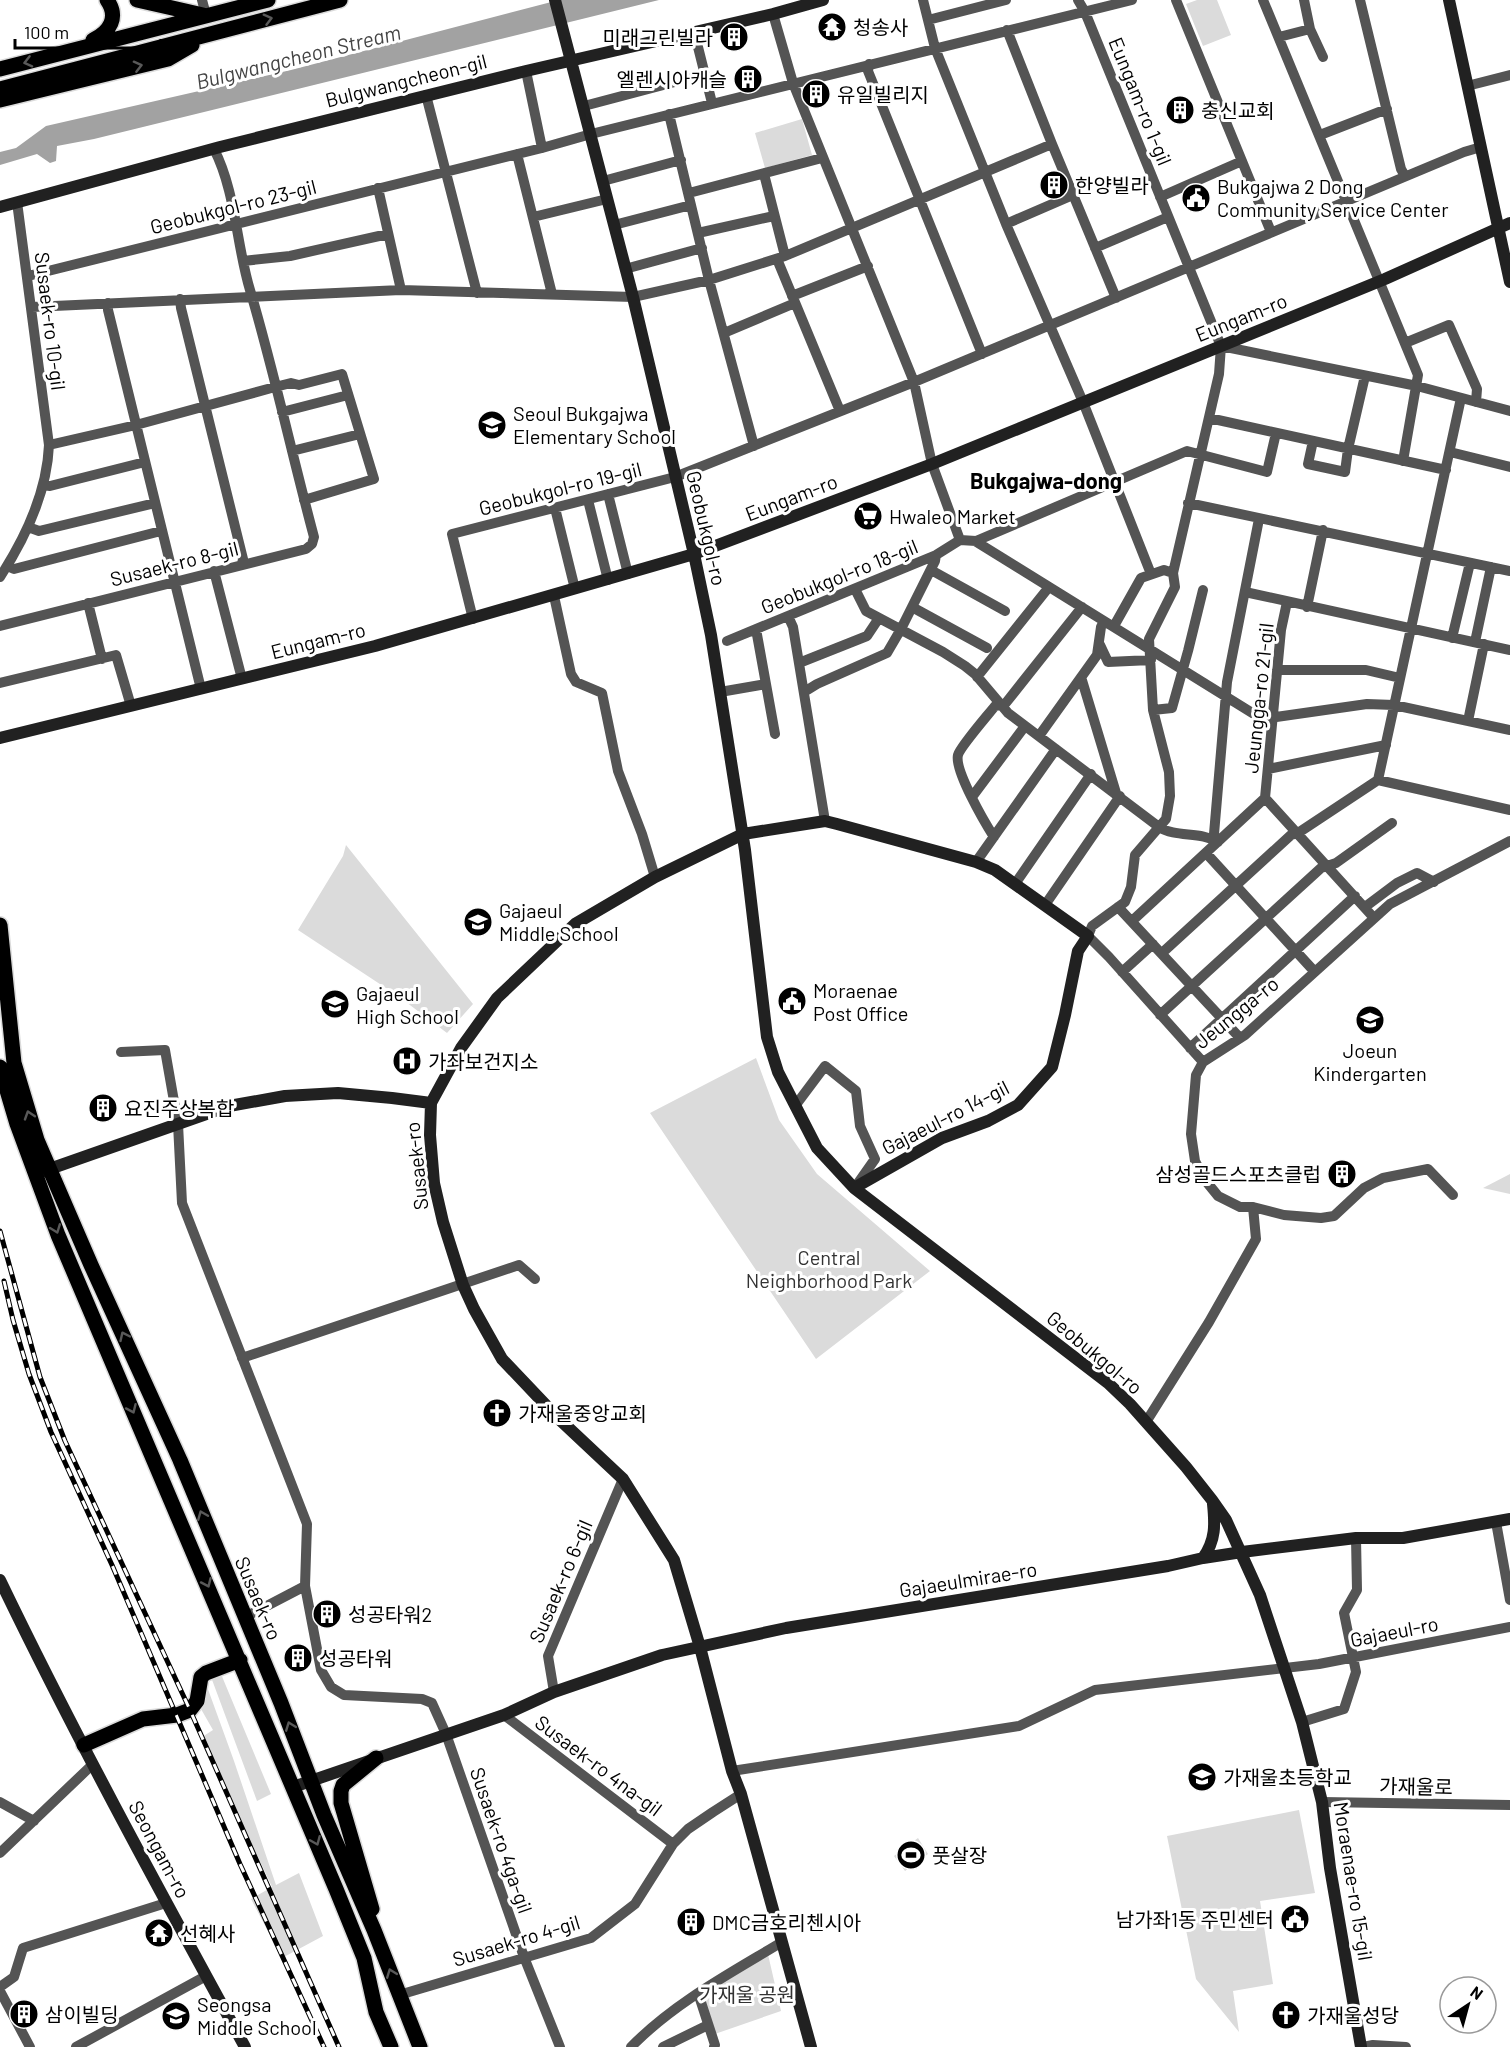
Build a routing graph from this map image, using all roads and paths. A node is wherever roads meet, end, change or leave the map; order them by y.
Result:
1 (108, 0) edge
2 (137, 0) edge
3 (268, 0) edge
4 (340, 0) edge
5 (555, 0) edge
6 (823, 0) edge
7 (922, 0) edge
8 (1006, 0) edge
9 (1078, 0) edge
10 (1129, 0) edge
11 (1176, 0) edge
12 (1263, 0) edge
13 (1304, 0) edge
14 (1360, 0) edge
15 (1449, 0) edge
16 (204, 8) edge
17 (1085, 12) junction
18 (773, 14) junction
19 (928, 21) junction
20 (1310, 29) junction
21 (1007, 30) junction
22 (694, 31) junction
23 (211, 34) junction
24 (1279, 37) junction
25 (935, 48) junction
26 (55, 55) junction
27 (1323, 57) dead end
28 (572, 61) junction
29 (869, 64) junction
30 (0, 69) edge
31 (526, 70) junction
32 (705, 74) junction
33 (1510, 75) edge
34 (793, 84) junction
35 (1467, 86) junction
36 (0, 89) edge
37 (426, 95) junction
38 (0, 100) edge
39 (712, 104) junction
40 (584, 106) junction
41 (1387, 109) junction
42 (669, 114) junction
43 (591, 134) junction
44 (1320, 135) junction
45 (1052, 144) junction
46 (1481, 147) junction
47 (542, 148) junction
48 (214, 149) junction
49 (517, 154) junction
50 (822, 158) junction
51 (681, 160) junction
52 (1242, 161) junction
53 (447, 171) junction
54 (985, 171) junction
55 (764, 174) junction
56 (1405, 176) junction
57 (603, 181) junction
58 (378, 188) junction
59 (688, 193) junction
60 (1073, 195) junction
61 (1160, 197) junction
62 (607, 199) junction
63 (919, 200) junction
64 (1347, 200) junction
65 (17, 202) junction
66 (692, 205) junction
67 (0, 207) edge
68 (774, 216) junction
69 (533, 217) junction
70 (1168, 217) junction
71 (236, 224) junction
72 (1006, 224) junction
73 (614, 225) junction
74 (1504, 225) edge
75 (852, 229) junction
76 (1272, 232) junction
77 (698, 233) junction
78 (388, 234) junction
79 (702, 248) junction
80 (1095, 248) junction
81 (781, 257) junction
82 (243, 261) junction
83 (867, 266) junction
84 (1189, 268) junction
85 (625, 269) junction
86 (28, 276) junction
87 (710, 280) junction
88 (1380, 281) junction
89 (1510, 282) edge
90 (401, 290) junction
91 (477, 293) junction
92 (552, 294) junction
93 (252, 296) junction
94 (633, 297) junction
95 (1116, 298) junction
96 (180, 299) junction
97 (794, 300) junction
98 (108, 303) junction
99 (32, 307) junction
100 (1050, 326) junction
101 (724, 333) junction
102 (1405, 343) junction
103 (1221, 346) junction
104 (982, 354) junction
105 (1365, 376) junction
106 (914, 382) junction
107 (1417, 386) junction
108 (275, 387) junction
109 (348, 395) junction
110 (1461, 398) junction
111 (1083, 402) junction
112 (1476, 402) junction
113 (205, 405) junction
114 (840, 411) junction
115 (1510, 411) edge
116 (282, 412) junction
117 (1209, 418) junction
118 (136, 425) junction
119 (1276, 433) junction
120 (360, 434) junction
121 (1313, 441) junction
122 (49, 445) junction
123 (754, 446) junction
124 (1348, 449) junction
125 (292, 451) junction
126 (1450, 452) junction
127 (1200, 455) junction
128 (1403, 461) junction
129 (145, 462) junction
130 (932, 464) junction
131 (1510, 466) edge
132 (1446, 470) junction
133 (675, 477) junction
134 (1115, 482) junction
135 (43, 485) junction
136 (609, 494) junction
137 (304, 500) junction
138 (588, 500) junction
139 (155, 503) junction
140 (1188, 503) junction
141 (555, 508) junction
142 (1259, 519) junction
143 (28, 527) junction
144 (1323, 530) junction
145 (161, 531) junction
146 (960, 540) junction
147 (975, 541) junction
148 (694, 554) junction
149 (1428, 554) junction
150 (936, 555) junction
151 (242, 564) junction
152 (1470, 564) junction
153 (7, 566) junction
154 (1491, 567) junction
155 (931, 570) junction
156 (214, 571) junction
157 (1510, 571) edge
158 (1173, 573) junction
159 (628, 574) junction
160 (1152, 574) junction
161 (0, 577) edge
162 (608, 580) junction
163 (174, 581) junction
164 (1049, 587) junction
165 (575, 589) junction
166 (855, 589) junction
167 (1203, 590) dead end
168 (1245, 592) junction
169 (554, 596) junction
170 (1287, 602) junction
171 (88, 603) junction
172 (912, 607) junction
173 (1082, 607) junction
174 (1307, 607) junction
175 (1005, 611) dead end
176 (788, 616) junction
177 (879, 618) junction
178 (473, 619) junction
179 (1109, 623) junction
180 (0, 626) edge
181 (1411, 628) junction
182 (756, 629) junction
183 (901, 629) junction
184 (1452, 638) junction
185 (727, 641) dead end
186 (1099, 642) junction
187 (1479, 643) junction
188 (987, 648) dead end
189 (1510, 650) edge
190 (1151, 655) junction
191 (102, 659) junction
192 (799, 663) junction
193 (1182, 669) junction
194 (1277, 669) junction
195 (977, 677) junction
196 (1081, 677) junction
197 (1400, 678) junction
198 (242, 679) junction
199 (0, 683) edge
200 (766, 684) junction
201 (201, 689) junction
202 (720, 692) junction
203 (804, 692) junction
204 (1225, 696) junction
205 (1001, 705) junction
206 (1394, 705) junction
207 (131, 706) junction
208 (1153, 710) junction
209 (1272, 719) junction
210 (1468, 721) junction
211 (1025, 726) junction
212 (1510, 727) edge
213 (775, 734) dead end
214 (1039, 736) junction
215 (0, 738) edge
216 (1386, 745) junction
217 (1056, 749) junction
218 (1268, 769) junction
219 (1091, 774) junction
220 (1378, 780) junction
221 (1118, 794) junction
222 (972, 797) junction
223 (1265, 798) junction
224 (1510, 810) edge
225 (825, 821) junction
226 (1392, 824) dead end
227 (1159, 826) junction
228 (1298, 833) junction
229 (743, 834) junction
230 (994, 837) junction
231 (1510, 841) edge
232 (1218, 842) junction
233 (1206, 853) junction
234 (976, 862) junction
235 (1328, 866) junction
236 (655, 877) junction
237 (1434, 882) junction
238 (1015, 884) junction
239 (1236, 885) junction
240 (1355, 896) junction
241 (1045, 905) junction
242 (1118, 907) junction
243 (1365, 907) junction
244 (1266, 918) junction
245 (1374, 918) junction
246 (1132, 921) junction
247 (0, 925) edge
248 (1088, 936) junction
249 (1153, 944) junction
250 (1296, 950) junction
251 (1162, 953) junction
252 (1314, 971) junction
253 (1122, 972) junction
254 (1192, 986) junction
255 (1160, 1015) junction
256 (1222, 1018) junction
257 (1240, 1038) junction
258 (1190, 1048) junction
259 (121, 1052) dead end
260 (1203, 1062) junction
261 (0, 1067) edge
262 (431, 1103) junction
263 (795, 1106) junction
264 (178, 1124) junction
265 (42, 1172) junction
266 (854, 1188) junction
267 (1453, 1195) dead end
268 (1253, 1207) junction
269 (535, 1279) dead end
270 (463, 1285) junction
271 (242, 1358) junction
272 (1146, 1422) junction
273 (623, 1479) junction
274 (1212, 1500) junction
275 (1510, 1519) edge
276 (1496, 1522) junction
277 (1356, 1538) junction
278 (1242, 1552) junction
279 (1203, 1558) junction
280 (0, 1580) edge
281 (305, 1586) junction
282 (1510, 1600) edge
283 (244, 1617) junction
284 (1510, 1627) edge
285 (700, 1647) junction
286 (1354, 1657) junction
287 (240, 1660) junction
288 (1284, 1667) junction
289 (554, 1692) junction
290 (504, 1715) junction
291 (1302, 1722) junction
292 (446, 1734) junction
293 (84, 1745) junction
294 (376, 1758) junction
295 (93, 1764) junction
296 (732, 1771) junction
297 (310, 1781) junction
298 (293, 1787) junction
299 (741, 1794) junction
300 (0, 1802) edge
301 (1322, 1802) junction
302 (1510, 1805) edge
303 (34, 1821) junction
304 (672, 1844) junction
305 (0, 1853) edge
306 (166, 1903) junction
307 (374, 1930) junction
308 (782, 1942) junction
309 (524, 1957) junction
310 (206, 1976) junction
311 (0, 1989) edge
312 (698, 1993) junction
313 (399, 1995) junction
314 (708, 2025) junction
315 (30, 2047) edge
316 (76, 2047) edge
317 (245, 2047) edge
318 (391, 2047) edge
319 (420, 2047) edge
320 (560, 2047) edge
321 (631, 2047) edge
322 (663, 2047) edge
323 (714, 2047) edge
324 (811, 2047) edge
325 (1362, 2047) edge
326 (1406, 2047) edge

1 - 26 main road
2 - 16 main road
3 - 16 main road
23 -> 4 main road
5 - 28 main road, Geobukgol-ro
6 - 18 main road, Bulgwangcheon-gil
7 - 19 street
8 - 19 street
9 - 17 street, Eungam-ro 1-gil
10 - 17 street, Geobukgol-ro 23-gil
11 - 52 street
12 - 24 street
13 - 20 street
14 - 41 street
15 - 35 main road
16 - 26 main road
17 - 21 street, Geobukgol-ro 23-gil
17 - 61 street, Eungam-ro 1-gil
18 - 22 main road, Bulgwangcheon-gil
18 - 34 street
19 - 25 street
20 - 24 street
20 - 27 street
21 - 25 street, Geobukgol-ro 23-gil
21 - 45 street
22 - 28 main road, Bulgwangcheon-gil
22 - 32 street
23 - 36 main road
38 -> 23 main road
24 - 44 street
25 - 29 street, Geobukgol-ro 23-gil
25 - 54 street
26 -> 30 main road
28 - 31 main road, Bulgwangcheon-gil
28 - 40 main road, Geobukgol-ro
29 - 34 street, Geobukgol-ro 23-gil
29 - 63 street
31 - 37 main road, Bulgwangcheon-gil
31 - 47 street
32 - 39 street
32 - 40 street
33 - 35 street
34 - 39 street, Geobukgol-ro 23-gil
34 - 50 street
35 - 46 main road
37 - 48 main road, Bulgwangcheon-gil
37 - 53 street
39 - 42 street, Geobukgol-ro 23-gil
40 - 43 main road, Geobukgol-ro
41 - 44 street
41 - 56 street
42 - 43 street, Geobukgol-ro 23-gil
42 - 51 street
43 - 47 street, Geobukgol-ro 23-gil
43 - 57 main road, Geobukgol-ro
44 - 64 street
45 - 54 street
45 - 60 street
46 - 56 street, Geobukgol-ro 19-gil
46 - 74 main road
47 - 49 street, Geobukgol-ro 23-gil
48 - 65 main road, Bulgwangcheon-gil
48 - 71 street, Susaek-ro 8-gil
49 - 53 street, Geobukgol-ro 23-gil
49 - 69 street
50 - 55 street
50 - 75 street
51 - 57 street
51 - 59 street
52 - 61 street
52 - 76 street
53 - 58 street, Geobukgol-ro 23-gil
53 - 91 street
54 - 63 street
54 - 72 street
55 - 59 street
55 - 68 street
56 - 64 street, Geobukgol-ro 19-gil
57 - 62 main road, Geobukgol-ro
58 - 71 street, Geobukgol-ro 23-gil
58 - 78 street
59 - 66 street
60 - 72 street
60 - 80 street
61 - 70 street, Eungam-ro 1-gil
62 - 69 street
62 - 73 main road, Geobukgol-ro
63 - 75 street
63 - 104 street
64 - 76 street, Geobukgol-ro 19-gil
64 - 88 street
65 - 67 main road, Bulgwangcheon-gil
65 - 86 street, Susaek-ro 10-gil
66 - 73 street
66 - 77 street
68 - 77 street
68 - 81 street
69 - 92 street
70 - 80 street
70 - 84 street, Eungam-ro 1-gil
71 - 82 street, Susaek-ro 8-gil
71 - 86 street, Geobukgol-ro 23-gil
72 - 100 street
73 - 85 main road, Geobukgol-ro
74 - 88 main road, Eungam-ro
74 - 89 main road
75 - 81 street
75 - 83 street
76 - 84 street, Geobukgol-ro 19-gil
77 - 79 street
78 - 82 street
78 - 90 street
79 - 85 street
79 - 87 street
80 - 95 street
81 - 87 street
81 - 97 street
82 - 93 street, Susaek-ro 8-gil
83 - 97 street
83 - 106 street
84 - 95 street, Geobukgol-ro 19-gil
84 - 103 street, Eungam-ro 1-gil
85 - 94 main road, Geobukgol-ro
86 - 99 street, Susaek-ro 10-gil
87 - 94 street
87 - 101 street
88 - 102 street
88 - 103 main road, Eungam-ro
90 - 91 street
90 - 93 street
91 - 92 street
92 - 94 street
93 - 96 street
93 - 108 street, Susaek-ro 8-gil
94 - 133 main road, Geobukgol-ro
95 - 100 street, Geobukgol-ro 19-gil
96 - 98 street
96 - 113 street
97 - 101 street
97 - 114 street
98 - 99 street
98 - 118 street
99 - 122 street, Susaek-ro 10-gil
100 - 104 street, Geobukgol-ro 19-gil
100 - 111 street
101 - 123 street
102 - 107 street
102 - 112 street
103 - 105 street
103 - 111 main road, Eungam-ro
103 - 117 street
104 - 106 street, Geobukgol-ro 19-gil
105 - 107 street
105 - 124 street
106 - 114 street, Geobukgol-ro 19-gil
106 - 130 street
107 - 110 street
107 - 128 street
108 - 109 street
108 - 113 street
108 - 116 street, Susaek-ro 8-gil
109 - 116 street
109 - 120 street
110 - 112 street
110 - 126 street
111 - 130 main road, Eungam-ro
111 - 134 street
112 - 115 street
113 - 118 street
113 - 151 street
114 - 123 street, Geobukgol-ro 19-gil
116 - 125 street, Susaek-ro 8-gil
117 - 119 street
117 - 127 street
118 - 122 street
118 - 129 street
119 - 121 street
119 - 127 street
120 - 125 street
120 - 137 street
121 - 124 street
121 - 124 street
122 - 135 street, Susaek-ro 10-gil
123 - 133 street, Geobukgol-ro 19-gil
124 - 128 street
125 - 137 street, Susaek-ro 8-gil
126 - 131 street
126 - 132 street
127 - 134 street
127 - 140 street
128 - 132 street
129 - 135 street
129 - 139 street
130 - 146 street
130 - 148 main road, Eungam-ro
132 - 149 street
133 - 136 street, Geobukgol-ro 19-gil
133 - 148 main road, Geobukgol-ro
134 - 147 street
134 - 160 street
135 - 143 street, Susaek-ro 10-gil
136 - 138 street, Geobukgol-ro 19-gil
136 - 159 street
137 - 151 street, Susaek-ro 8-gil
138 - 141 street, Geobukgol-ro 19-gil
138 - 162 street
139 - 143 street
139 - 145 street
140 - 142 street
140 - 158 street
141 - 165 street
141 - 178 street, Geobukgol-ro 19-gil
142 - 144 street
142 - 168 street
143 - 153 street, Susaek-ro 10-gil
144 - 149 street
144 - 174 street
145 - 153 street
145 - 163 street
146 - 147 street
146 - 150 street, Geobukgol-ro 18-gil
147 - 164 street
148 - 159 main road, Eungam-ro
148 - 202 main road, Geobukgol-ro
149 - 152 street
149 - 181 street
150 - 155 street, Geobukgol-ro 18-gil
150 - 166 street, Geobukgol-ro 18-gil
151 - 156 street, Susaek-ro 8-gil
152 - 154 street
152 - 184 street
153 - 161 street, Susaek-ro 10-gil
154 - 157 street
154 - 187 street
155 - 172 street, Geobukgol-ro 18-gil
155 - 175 street, Geobukgol-ro 18-gil
156 - 163 street, Susaek-ro 8-gil
156 - 198 street
158 - 160 street
158 - 190 street
159 - 162 main road, Eungam-ro
160 - 179 street
162 - 165 main road, Eungam-ro
163 - 171 street, Susaek-ro 8-gil
163 - 201 street
164 - 173 street
164 - 195 street
165 - 169 main road, Eungam-ro
166 - 176 street, Geobukgol-ro 18-gil
166 - 177 street
167 - 193 street
168 - 170 street, Jeungga-ro 21-gil
168 - 204 street
169 - 178 main road, Eungam-ro
169 - 236 street
170 - 174 street, Jeungga-ro 21-gil
170 - 194 street, Jeungga-ro 21-gil
171 - 180 street, Susaek-ro 8-gil
171 - 191 street
172 - 183 street, Geobukgol-ro 18-gil
172 - 188 street
173 - 179 street
173 - 205 street
174 - 181 street, Jeungga-ro 21-gil
176 - 182 street, Geobukgol-ro 18-gil
176 - 192 street
177 - 183 street
177 - 192 street
178 - 198 main road, Eungam-ro
179 - 186 street
179 - 190 street
181 - 184 street, Jeungga-ro 21-gil
181 - 197 street
182 - 185 street, Geobukgol-ro 18-gil
182 - 200 street, Geobukgol-ro 18-gil
183 - 195 street
183 - 203 street, Geobukgol-ro 18-gil
184 - 187 street, Jeungga-ro 21-gil
186 - 190 street
186 - 196 street
187 - 189 street, Jeungga-ro 21-gil
187 - 210 street
190 - 193 street
190 - 208 street
191 - 199 street
191 - 207 street
192 - 203 street
193 - 204 street
193 - 208 street
194 - 197 street
194 - 209 street, Jeungga-ro 21-gil
195 - 205 street
196 - 214 street
196 - 221 street
197 - 206 street
198 - 201 main road, Eungam-ro
200 - 202 street
200 - 213 street, Geobukgol-ro 18-gil
201 - 207 main road, Eungam-ro
202 - 229 main road, Geobukgol-ro
203 - 225 street
204 - 209 street
204 - 232 street
205 - 211 street
205 - 222 street
206 - 209 street
206 - 210 street
206 - 216 street
207 - 215 main road, Eungam-ro
208 - 227 street
209 - 218 street, Jeungga-ro 21-gil
210 - 212 street
211 - 214 street
211 - 222 street
214 - 217 street
216 - 218 street
216 - 220 street
217 - 219 street
217 - 230 street
218 - 223 street, Jeungga-ro 21-gil
219 - 221 street
219 - 238 street
220 - 224 street
220 - 228 street
221 - 227 street
221 - 241 street
222 - 230 street
223 - 228 street
223 - 232 street
225 - 229 main road, Susaek-ro
225 - 234 main road
226 - 235 street
227 - 232 street
227 - 242 street
228 - 235 street
228 - 239 street
229 - 236 main road, Susaek-ro
229 - 263 main road, Geobukgol-ro
230 - 234 street
231 - 237 street, Jeungga-ro
232 - 233 street
233 - 239 street
233 - 246 street
234 - 238 main road
235 - 240 street
235 - 244 street
236 - 262 main road, Susaek-ro
237 - 243 street
237 - 245 street, Jeungga-ro
238 - 241 main road
239 - 244 street
239 - 251 street
240 - 243 street
240 - 250 street
241 - 248 main road
242 - 246 street
242 - 248 street
243 - 245 street
244 - 250 street
244 - 254 street
245 - 252 street, Jeungga-ro
246 - 249 street
265 -> 247 main road, Susaek-ro
248 - 253 street
248 - 266 main road, Gajaeul-ro 14-gil
249 - 251 street
249 - 253 street
250 - 252 street
250 - 256 street
251 - 254 street
252 - 257 street, Jeungga-ro
253 - 255 street
254 - 255 street
254 - 256 street
255 - 258 street
256 - 257 street
256 - 258 street
257 - 260 street, Jeungga-ro
258 - 260 street
259 - 264 street
260 - 268 street, Jeungga-ro
261 - 265 main road, Susaek-ro
262 - 264 main road, Susaek-ro
262 - 270 main road, Susaek-ro
263 - 266 main road, Geobukgol-ro
263 - 266 street
264 - 265 main road, Susaek-ro
264 - 271 street
283 -> 265 main road, Susaek-ro
265 -> 287 main road, Susaek-ro
266 - 272 main road, Geobukgol-ro
267 - 268 street, Jeungga-ro
268 - 272 street
269 - 270 street
270 - 271 street
270 - 273 main road, Susaek-ro
271 - 281 street
272 - 274 main road, Geobukgol-ro
273 - 285 main road, Susaek-ro
273 - 289 street, Susaek-ro 6-gil
274 - 278 main road, Geobukgol-ro
274 - 279 main road
275 - 276 main road
276 - 277 main road
276 - 282 street
277 - 278 main road
277 - 286 street
278 - 279 main road, Gajaeulmirae-ro
278 - 288 main road, Moraenae-ro 15-gil
279 - 285 main road, Gajaeulmirae-ro
280 - 293 main road, Seongam-ro
281 - 283 street
281 - 292 street
297 -> 283 main road, Susaek-ro
284 - 286 street, Gajaeul-ro
285 - 289 main road, Gajaeulmirae-ro
285 - 296 main road
286 - 288 street, Gajaeul-ro
286 - 291 street
287 - 293 main road
287 - 298 main road, Susaek-ro
288 - 291 main road, Moraenae-ro 15-gil
288 - 296 street, Gajaeul-ro
289 - 290 main road
290 - 292 main road
290 - 304 street, Susaek-ro 4na-gil
291 - 301 main road, Moraenae-ro 15-gil
292 - 294 main road
292 - 309 street, Susaek-ro 4ga-gil
293 - 295 main road, Seongam-ro
294 - 297 main road
294 - 307 main road
295 - 303 street
295 - 306 main road, Seongam-ro
296 - 299 main road
297 - 298 main road
297 - 307 main road, Susaek-ro
298 -> 318 main road, Susaek-ro
299 - 304 street, Susaek-ro 4-gil
299 - 308 main road
300 - 303 street
301 - 302 street, 가재울로
301 - 325 main road, Moraenae-ro 15-gil
303 - 305 street
304 - 309 street, Susaek-ro 4-gil
306 - 310 main road, Seongam-ro
306 - 311 street
313 -> 307 main road, Susaek-ro
308 - 312 street
308 - 324 main road
309 - 313 street, Susaek-ro 4-gil
309 - 320 street, Susaek-ro 4ga-gil
310 - 316 street
310 - 317 main road, Seongam-ro
311 - 315 street
312 - 314 street
312 - 321 street
313 - 319 main road, Susaek-ro
314 - 322 street
314 - 323 street
325 - 326 street

